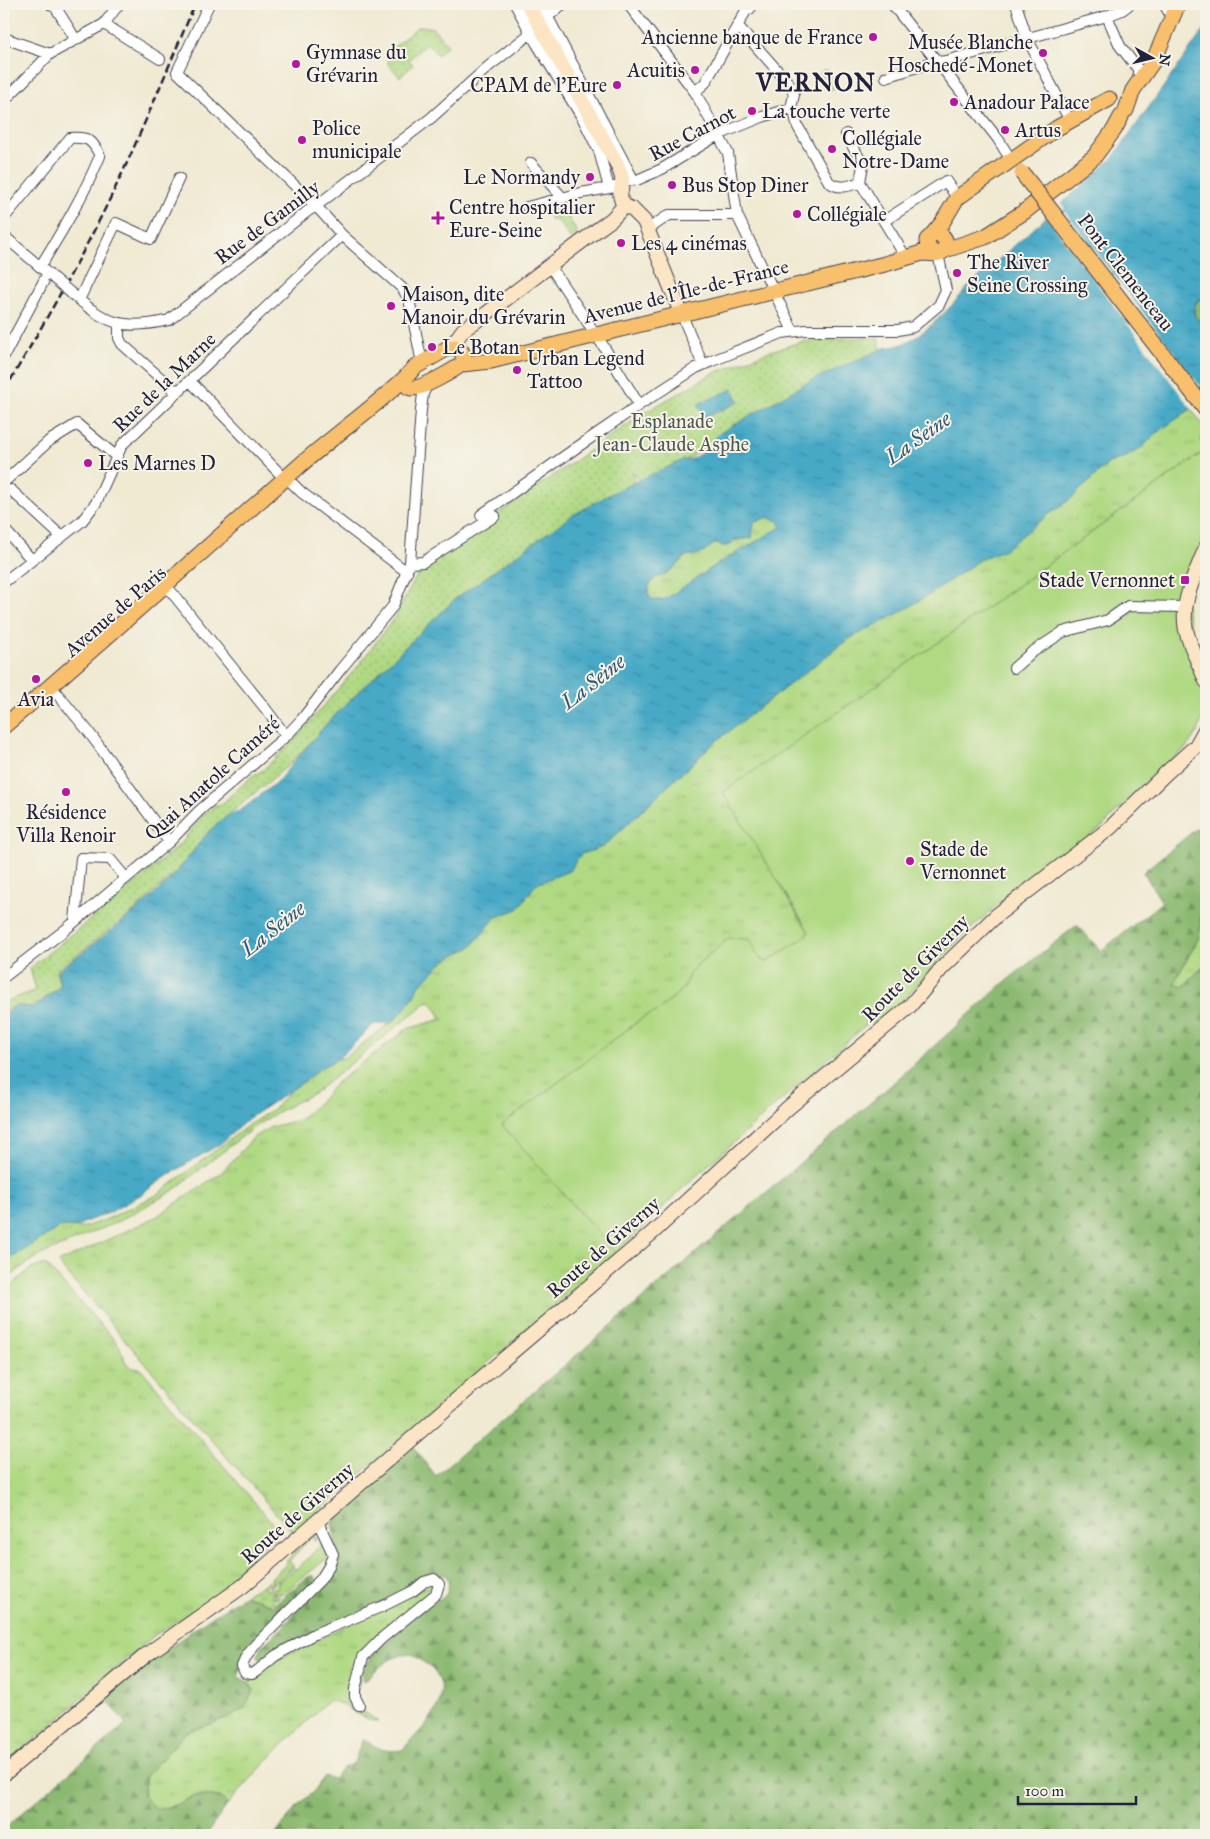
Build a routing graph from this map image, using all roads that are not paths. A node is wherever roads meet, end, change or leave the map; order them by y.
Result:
1 (50, 4) edge
2 (119, 4) edge
3 (209, 4) edge
4 (515, 4) edge
5 (528, 4) edge
6 (541, 4) edge
7 (563, 4) edge
8 (628, 4) edge
9 (753, 4) edge
10 (892, 4) edge
11 (1016, 4) edge
12 (1130, 4) edge
13 (1164, 4) edge
14 (1107, 16) junction
15 (1172, 17) edge
16 (104, 24) junction
17 (540, 24) junction
18 (738, 26) junction
19 (4, 38) edge
20 (1026, 38) junction
21 (76, 40) junction
22 (50, 54) junction
23 (160, 59) dead end
24 (938, 63) junction
25 (1138, 72) junction
26 (886, 77) dead end
27 (695, 92) junction
28 (4, 101) edge
29 (791, 108) junction
30 (1111, 108) junction
31 (1070, 121) junction
32 (846, 134) dead end
33 (718, 135) junction
34 (1012, 160) junction
35 (531, 163) dead end
36 (179, 178) dead end
37 (860, 182) junction
38 (624, 183) junction
39 (562, 198) junction
40 (957, 198) junction
41 (316, 206) junction
42 (624, 206) junction
43 (527, 207) dead end
44 (737, 215) junction
45 (4, 218) edge
46 (884, 221) junction
47 (647, 230) junction
48 (342, 235) junction
49 (4, 236) edge
50 (941, 241) junction
51 (902, 251) junction
52 (550, 266) junction
53 (872, 266) junction
54 (47, 272) junction
55 (774, 290) junction
56 (75, 297) junction
57 (682, 313) junction
58 (119, 324) junction
59 (793, 331) junction
60 (595, 333) junction
61 (459, 354) junction
62 (4, 356) edge
63 (422, 363) junction
64 (703, 365) junction
65 (190, 381) junction
66 (408, 383) junction
67 (428, 384) junction
68 (181, 390) junction
69 (639, 405) junction
70 (421, 410) junction
71 (1206, 410) edge
72 (116, 457) junction
73 (285, 479) junction
74 (7, 486) edge
75 (4, 529) edge
76 (62, 537) junction
77 (1206, 547) edge
78 (32, 560) junction
79 (408, 568) junction
80 (4, 582) edge
81 (167, 587) junction
82 (1185, 607) junction
83 (1014, 668) dead end
84 (1206, 681) edge
85 (52, 688) junction
86 (4, 726) edge
87 (1206, 728) edge
88 (4, 735) edge
89 (286, 736) junction
90 (169, 842) junction
91 (125, 877) junction
92 (75, 921) junction
93 (4, 977) edge
94 (318, 1522) junction
95 (359, 1705) dead end
96 (4, 1774) edge

1 - 21 street
2 - 16 street
3 - 41 street
4 - 17 street
5 - 17 main road
6 - 17 street
7 - 17 street, Rue de Gamilly
8 - 27 street
9 - 18 street
10 - 24 street
11 - 20 street
12 - 14 street
13 - 15 street
14 - 20 street
14 - 25 street
15 - 25 main road
15 - 30 main road
16 - 21 street
16 - 23 street
17 - 38 main road
17 - 41 street, Rue de Gamilly
18 - 27 street
18 - 29 street
19 - 22 street
20 - 24 street
20 - 31 street
21 - 22 street
22 - 28 street
24 - 26 street
24 - 34 street
25 - 30 main road
27 - 33 street
29 - 33 street, Rue Carnot
29 - 37 street
30 - 31 main road
30 - 50 main road
31 - 34 main road
32 - 37 street
33 - 38 street, Rue Carnot
33 - 44 street
34 - 40 main road
34 - 71 main road, Pont Clemenceau, bridge
35 - 39 street
36 - 56 street
37 - 46 street
38 - 39 street, Rue Carnot
38 - 42 main road
39 - 43 street, Rue Carnot
40 - 46 street
40 - 50 main road
41 - 48 street
41 - 58 street, Rue de Gamilly
42 - 47 main road
42 - 52 main road
44 - 47 street
44 - 55 street
45 - 54 street
46 - 51 street
47 - 57 main road
48 - 63 street
48 - 65 street, Rue de la Marne
49 - 54 street
50 - 51 main road, Avenue de l'Île-de-France
50 - 53 main road, Avenue de l'Île-de-France
50 - 59 street
51 - 53 main road, Avenue de l'Île-de-France
52 - 60 street
52 - 61 main road
53 - 55 main road, Avenue de l'Île-de-France
54 - 56 street, bridge
54 - 62 street
55 - 57 main road, Avenue de l'Île-de-France
55 - 59 street
56 - 58 street
57 - 60 main road, Avenue de l'Île-de-France
57 - 64 street
58 - 68 street
59 - 64 street
60 - 61 main road, Avenue de l'Île-de-France
60 - 69 street
61 - 63 main road, Avenue de l'Île-de-France
61 - 67 main road, Avenue de l'Île-de-France
63 - 66 main road, Avenue de l'Île-de-France
64 - 69 street
65 - 68 street, Rue de la Marne
65 - 73 street
66 - 67 main road, Avenue de l'Île-de-France
66 - 70 street
66 - 73 main road, Avenue de Paris
67 - 70 street, Quai Anatole Caméré
68 - 72 street, Rue de la Marne
69 - 79 street
70 - 79 street, Quai Anatole Caméré
72 - 74 street
72 - 76 street, Rue de la Marne
73 - 79 street
73 - 81 main road, Avenue de Paris
74 - 76 street
75 - 78 street
76 - 78 street, Rue de la Marne
77 - 82 main road
78 - 80 street, Rue de la Marne
79 - 89 street, Quai Anatole Caméré
81 - 85 main road, Avenue de Paris
81 - 89 street
82 - 83 street
82 - 84 main road
85 - 86 main road, Avenue de Paris
85 - 88 main road, Avenue de Paris
85 - 90 street
87 - 94 main road, Route de Giverny
89 - 90 street, Quai Anatole Caméré
90 - 91 street, Quai Anatole Caméré
91 - 92 street, Quai Anatole Caméré
91 - 92 street
92 - 93 street, Quai Anatole Caméré
94 - 95 street
94 - 96 main road, Route de Giverny

